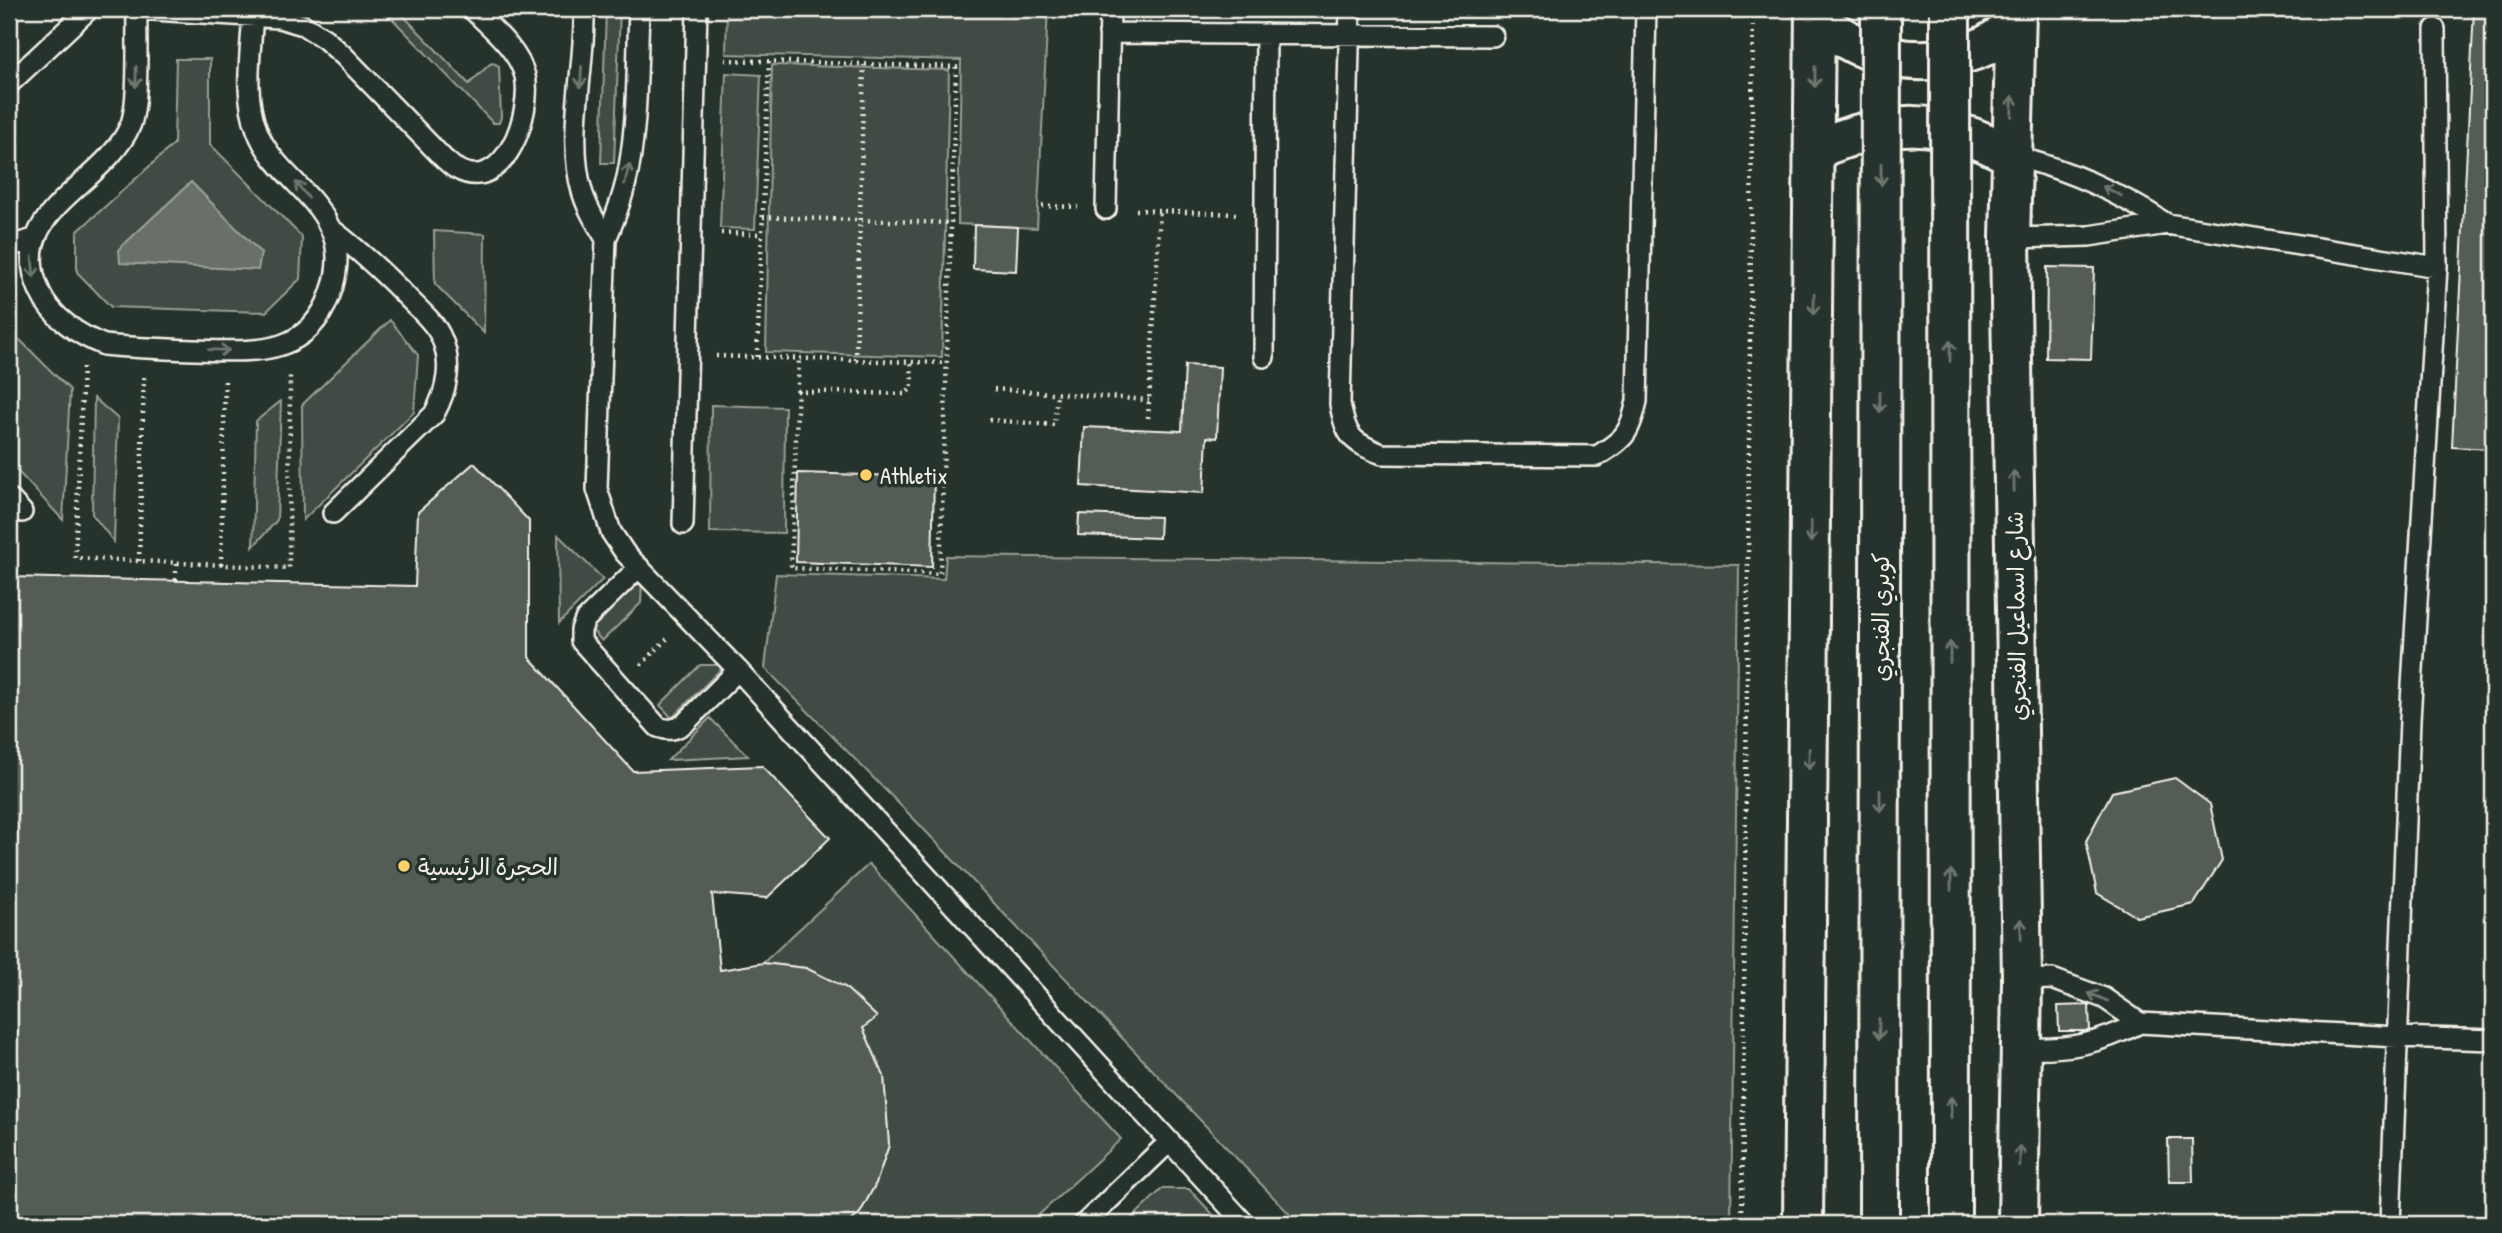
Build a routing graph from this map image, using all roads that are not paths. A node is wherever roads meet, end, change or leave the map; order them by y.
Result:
1 (89, 9) edge
2 (137, 9) edge
3 (472, 9) edge
4 (584, 9) edge
5 (639, 9) edge
6 (697, 9) edge
7 (1110, 9) edge
8 (1350, 9) edge
9 (1646, 9) edge
10 (1881, 9) edge
11 (1950, 9) edge
12 (253, 13) edge
13 (1815, 14) edge
14 (2016, 18) edge
15 (2435, 29) dead end
16 (1109, 33) junction
17 (1266, 34) junction
18 (1349, 35) junction
19 (1493, 36) dead end
20 (9, 83) edge
21 (1815, 150) junction
22 (2010, 155) junction
23 (1106, 209) road end
24 (2167, 224) junction
25 (330, 228) junction
26 (2010, 238) junction
27 (34, 239) junction
28 (606, 239) junction
29 (9, 246) edge
30 (2437, 267) junction
31 (1264, 357) dead end
32 (333, 513) dead end
33 (683, 524) dead end
34 (639, 568) junction
35 (738, 670) junction
36 (2022, 979) junction
37 (2140, 1023) junction
38 (2397, 1037) junction
39 (2493, 1040) edge
40 (2022, 1048) junction
41 (1168, 1143) junction
42 (1084, 1224) edge
43 (1245, 1224) edge
44 (1803, 1224) edge
45 (1879, 1224) edge
46 (1951, 1224) edge
47 (2018, 1224) edge
48 (2390, 1224) edge

1 - 20 lane
2 - 12 lane
2 -> 27 lane
3 - 12 lane
4 -> 28 lane
28 -> 5 lane
6 - 33 lane
7 - 16 lane
8 - 18 lane
9 - 18 lane
10 -> 45 main road, كوبري الفنجري, bridge
46 -> 11 main road, bridge
25 -> 12 lane
13 - 14 main road
13 -> 21 main road
22 -> 14 main road, شارع اسماعيل الفنجري
15 - 30 lane
16 - 17 lane
16 - 23 lane
17 - 18 lane
17 - 31 lane
18 - 19 lane
21 - 22 main road
21 -> 44 main road
24 -> 22 lane
22 - 26 main road, شارع اسماعيل الفنجري
24 - 26 lane
24 - 30 lane
27 -> 25 lane
25 - 32 lane
36 -> 26 main road, شارع اسماعيل الفنجري
27 - 29 lane
28 - 34 lane
30 - 38 lane
34 - 35 lane
34 - 35 lane
35 - 41 lane
37 -> 36 lane
36 - 40 main road, شارع اسماعيل الفنجري
37 - 38 lane
37 - 40 lane
38 - 39 lane
38 - 48 lane
47 -> 40 main road, شارع اسماعيل الفنجري
41 - 42 lane
41 - 43 lane

